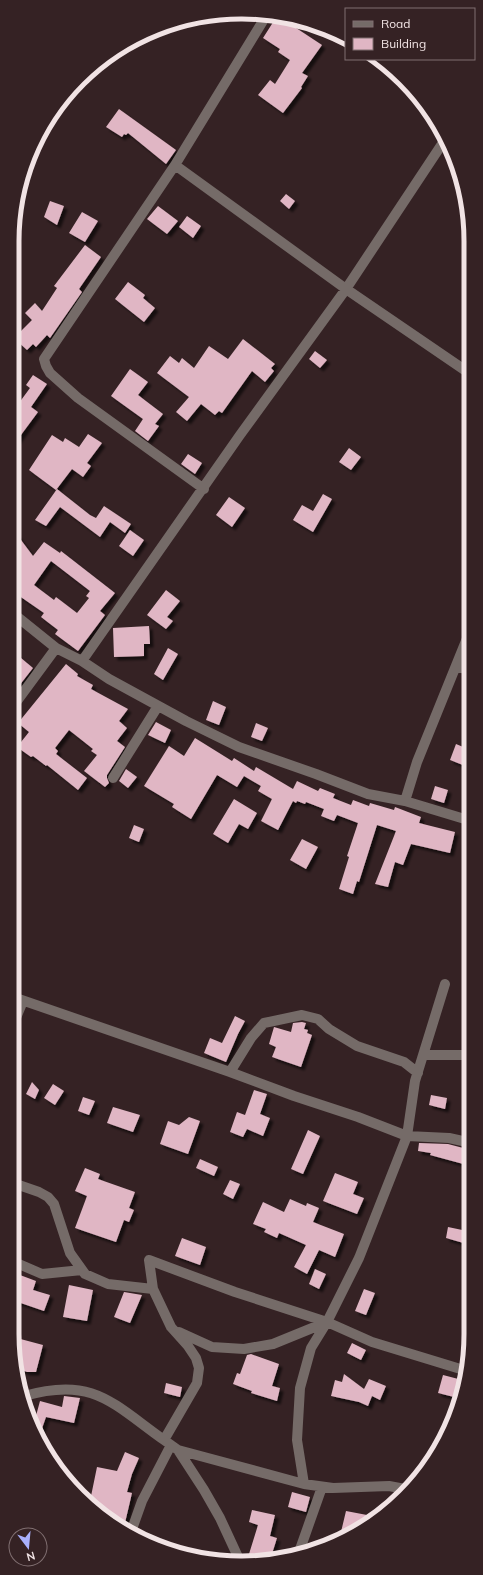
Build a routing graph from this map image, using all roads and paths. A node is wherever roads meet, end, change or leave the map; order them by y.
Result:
1 (264, 20) edge
2 (442, 145) edge
3 (176, 165) junction
4 (346, 289) junction
5 (464, 370) edge
6 (204, 488) junction
7 (19, 618) edge
8 (464, 646) edge
9 (56, 648) junction
10 (82, 661) junction
11 (456, 666) junction
12 (464, 669) edge
13 (19, 698) edge
14 (158, 706) junction
15 (112, 778) dead end
16 (405, 801) junction
17 (464, 819) edge
18 (445, 984) dead end
19 (19, 999) edge
20 (23, 1000) junction
21 (19, 1010) edge
22 (423, 1055) junction
23 (464, 1055) edge
24 (230, 1072) junction
25 (418, 1072) junction
26 (407, 1136) junction
27 (464, 1141) edge
28 (19, 1185) edge
29 (19, 1264) edge
30 (82, 1270) junction
31 (153, 1289) junction
32 (327, 1322) junction
33 (171, 1327) junction
34 (461, 1369) edge
35 (28, 1395) edge
36 (171, 1445) junction
37 (304, 1484) junction
38 (322, 1487) junction
39 (402, 1488) edge
40 (133, 1527) edge
41 (301, 1548) edge
42 (238, 1556) edge

1 - 3 street
2 - 4 street
3 - 4 street
3 - 6 street
4 - 5 street
4 - 6 street
6 - 10 street
7 - 9 street
8 - 11 street
9 - 10 street
9 - 13 street
10 - 14 street
11 - 12 street
11 - 16 street
14 - 15 street
14 - 16 street
16 - 17 street
18 - 22 street
19 - 20 street
20 - 21 street
20 - 24 street
22 - 23 street
22 - 25 street
24 - 25 street
24 - 26 street
25 - 26 street
26 - 27 street
26 - 32 street
28 - 30 street
29 - 30 street
30 - 31 street
31 - 32 street
31 - 33 street
32 - 33 street
32 - 34 street
32 - 37 street
33 - 36 street
35 - 36 street
36 - 37 street
36 - 40 street
36 - 42 street
37 - 38 street
38 - 39 street
38 - 41 street

